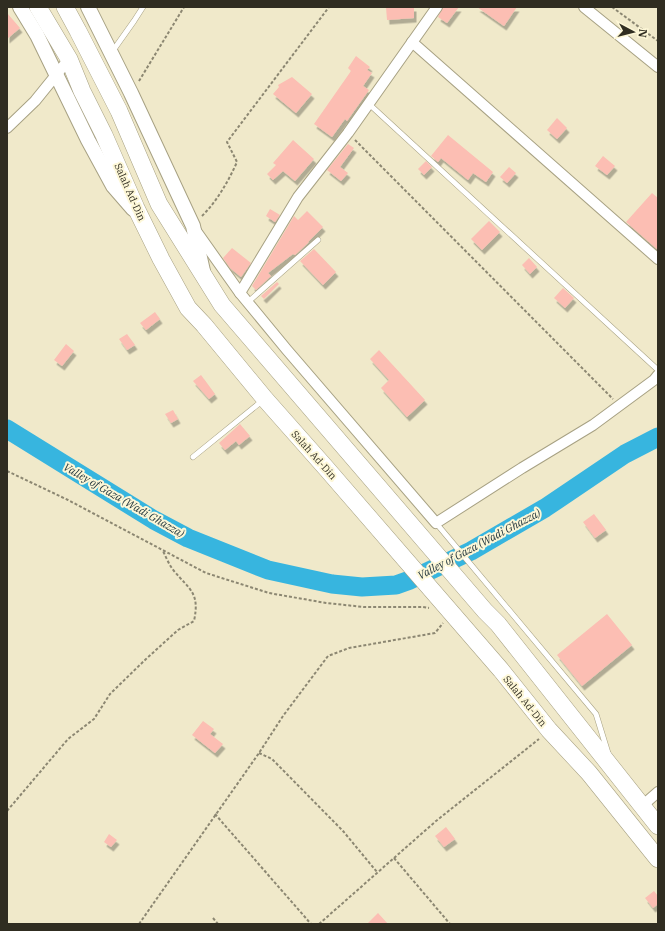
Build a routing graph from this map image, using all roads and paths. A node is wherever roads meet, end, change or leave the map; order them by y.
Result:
1 (20, 7) edge
2 (38, 7) edge
3 (65, 7) edge
4 (88, 7) edge
5 (143, 7) edge
6 (184, 7) edge
7 (329, 7) edge
8 (437, 7) edge
9 (584, 7) edge
10 (612, 7) edge
11 (658, 41) edge
12 (412, 42) junction
13 (111, 53) junction
14 (69, 59) junction
15 (658, 67) edge
16 (56, 75) junction
17 (131, 93) junction
18 (369, 104) junction
19 (7, 128) edge
20 (348, 133) junction
21 (142, 220) junction
22 (193, 226) junction
23 (318, 240) dead end
24 (658, 259) edge
25 (204, 277) junction
26 (240, 293) junction
27 (248, 302) junction
28 (658, 370) edge
29 (658, 376) edge
30 (265, 400) junction
31 (619, 406) junction
32 (193, 457) dead end
33 (7, 471) edge
34 (436, 523) junction
35 (163, 550) junction
36 (430, 608) dead end
37 (451, 613) junction
38 (549, 730) junction
39 (259, 753) junction
40 (612, 767) junction
41 (658, 792) edge
42 (642, 806) junction
43 (7, 811) edge
44 (215, 814) junction
45 (658, 826) edge
46 (394, 858) junction
47 (658, 859) edge
48 (377, 873) junction
49 (213, 918) dead end
50 (139, 924) edge
51 (218, 924) edge
52 (311, 924) edge
53 (319, 924) edge
54 (450, 924) edge

1 - 16 main road
2 - 14 highway, Salah Ad-Din
3 - 25 highway
4 - 13 main road
5 - 13 lane
6 - 17 path
7 - 22 path
8 - 12 street
9 - 15 street
10 - 11 path
12 - 18 street
12 - 24 street
13 - 17 main road
14 - 16 street
14 - 21 highway, Salah Ad-Din
16 - 19 street
16 - 21 main road
17 - 22 main road
18 - 20 street
18 - 28 lane
20 - 26 street
20 - 31 path
21 - 30 highway, Salah Ad-Din
22 - 25 main road
22 - 26 street
23 - 27 lane
25 - 40 highway
26 - 27 street
27 - 34 street
29 - 31 street
30 - 32 lane
30 - 37 highway, Salah Ad-Din
31 - 34 street
33 - 35 path
34 - 40 lane
35 - 36 path
35 - 43 path
37 - 38 highway, Salah Ad-Din
37 - 39 path
38 - 46 path
38 - 47 highway, Salah Ad-Din
39 - 44 path
39 - 48 path
40 - 42 highway
41 - 42 street
42 - 45 highway
44 - 50 path
44 - 52 path
46 - 48 path
46 - 54 path
48 - 53 path
49 - 51 path

